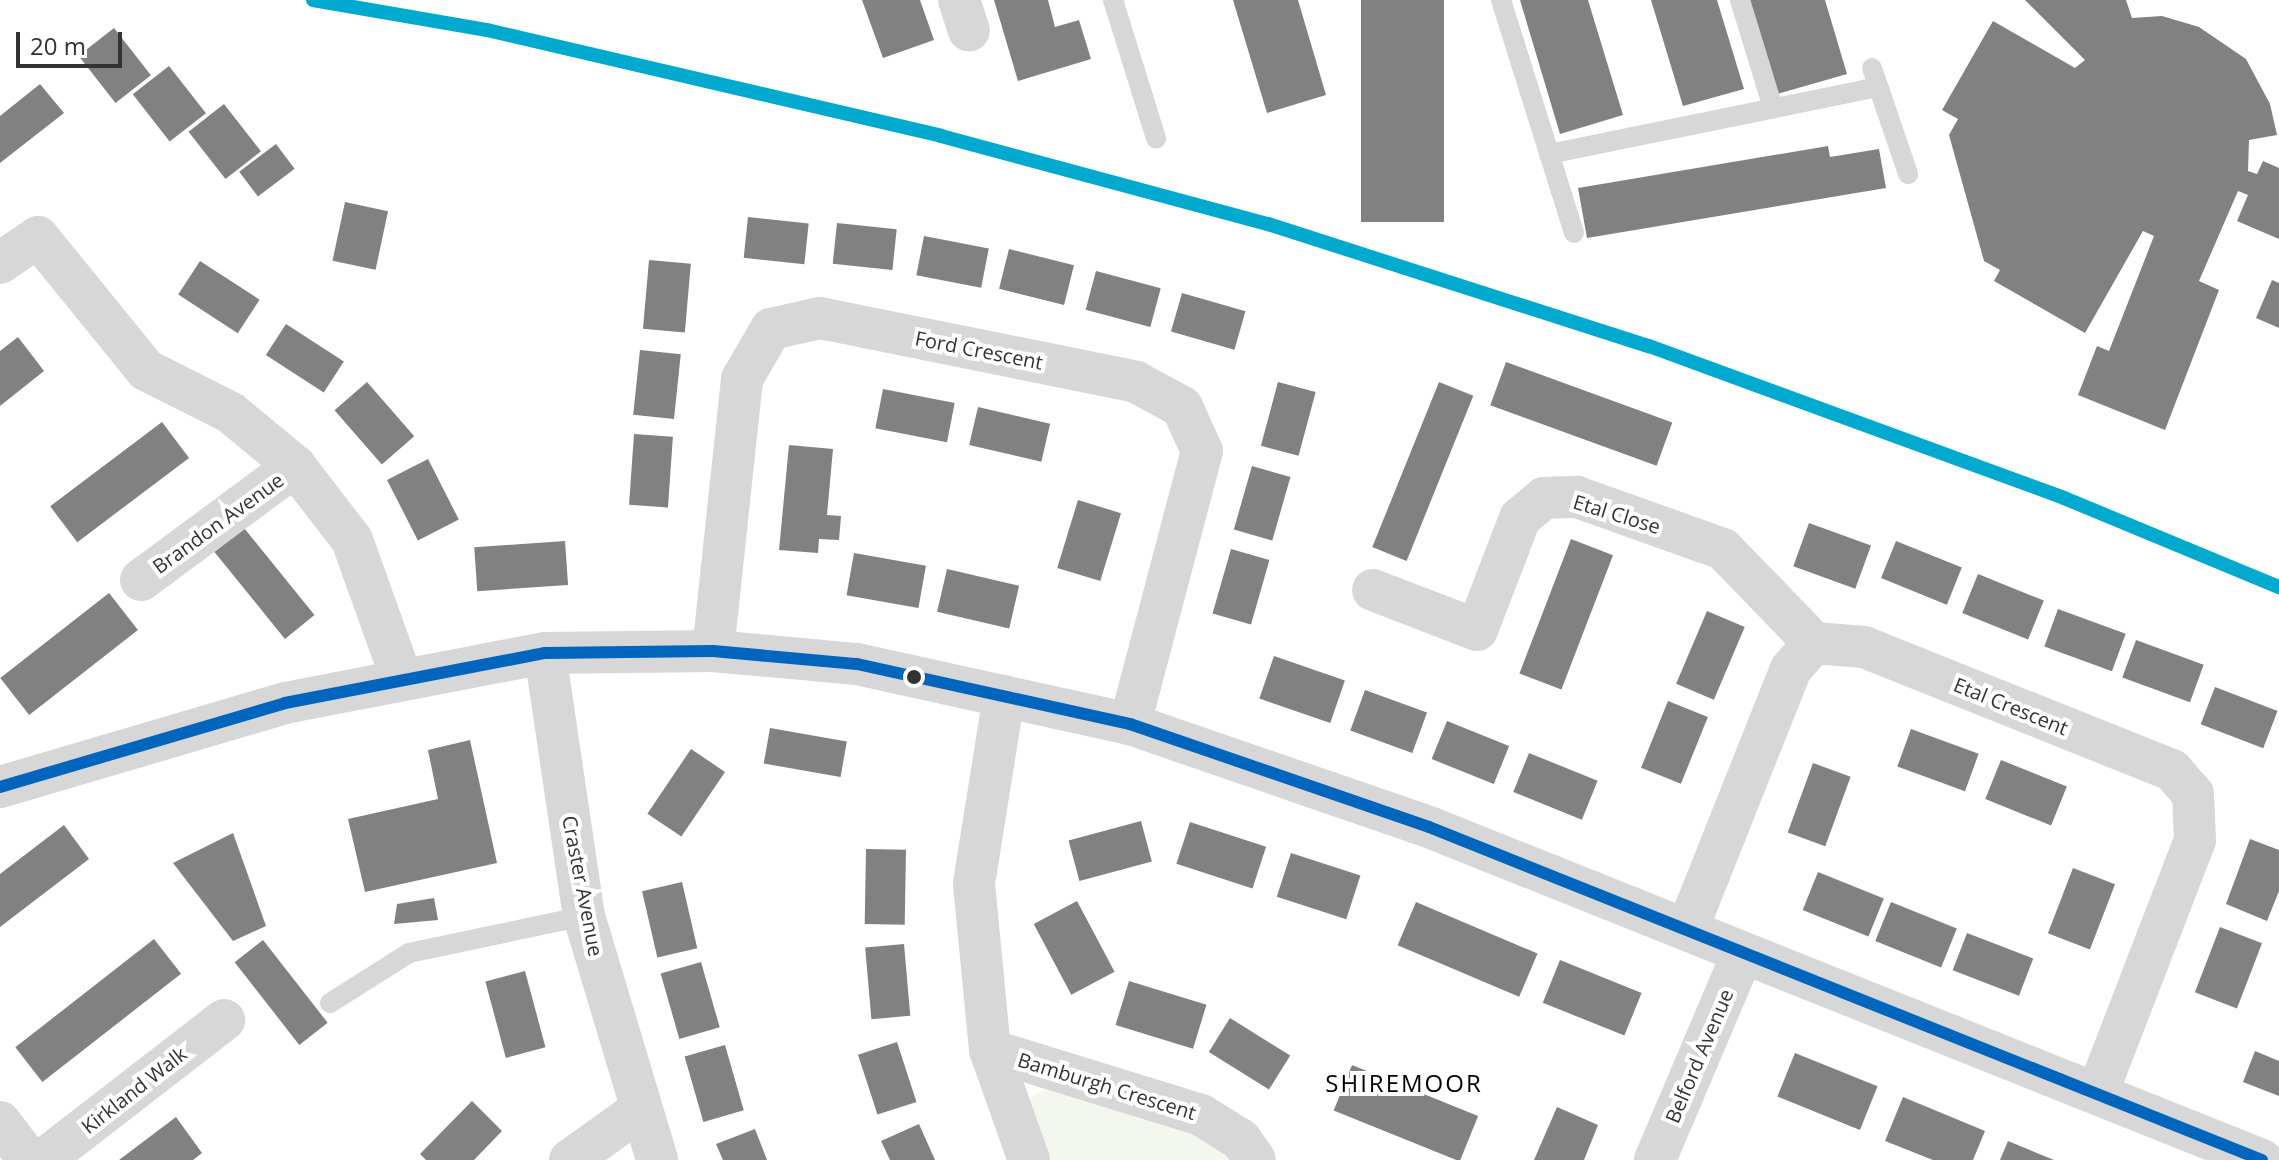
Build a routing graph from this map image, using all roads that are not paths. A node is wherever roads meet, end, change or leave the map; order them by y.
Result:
1 (1113, 0) edge
2 (1501, 0) edge
3 (1740, 0) edge
4 (1773, 108) junction
5 (1156, 138) dead end
6 (1549, 154) junction
7 (1908, 174) dead end
8 (1574, 233) dead end
9 (0, 263) edge
10 (295, 466) junction
11 (141, 580) dead end
12 (1373, 590) dead end
13 (1814, 643) junction
14 (713, 651) junction
15 (545, 653) junction
16 (401, 677) junction
17 (1004, 696) junction
18 (1130, 724) junction
19 (0, 787) edge
20 (584, 916) junction
21 (1687, 930) junction
22 (1743, 953) junction
23 (330, 1003) dead end
24 (224, 1020) dead end
25 (990, 1050) junction
26 (2097, 1094) junction
27 (637, 1112) junction
28 (0, 1122) edge
29 (29, 1160) edge
30 (43, 1160) edge
31 (570, 1160) edge
32 (657, 1160) edge
33 (1029, 1160) edge
34 (1255, 1160) edge
35 (1655, 1160) edge
36 (2262, 1160) edge

1 - 5 lane
2 - 6 lane
3 - 4 lane
4 - 6 lane
4 - 7 lane
6 - 8 lane
9 - 10 street, Brandon Avenue
10 - 11 street, Brandon Avenue
10 - 16 street, Brandon Avenue
12 - 13 street, Etal Close
13 - 21 street
13 - 26 street, Etal Crescent
14 - 15 street
14 - 17 street
14 - 18 street, Ford Crescent
15 - 16 street
15 - 20 street, Craster Avenue
16 - 19 street
17 - 18 street
17 - 25 street, Bamburgh Crescent
18 - 21 street
20 - 23 lane
20 - 27 street, Craster Avenue
21 - 22 street
22 - 26 street
22 - 35 street, Belford Avenue
24 - 30 street, Kirkland Walk
25 - 33 street, Bamburgh Crescent
25 - 34 street, Bamburgh Crescent
26 - 36 street
27 - 31 street
27 - 32 street, Craster Avenue
28 - 29 street

